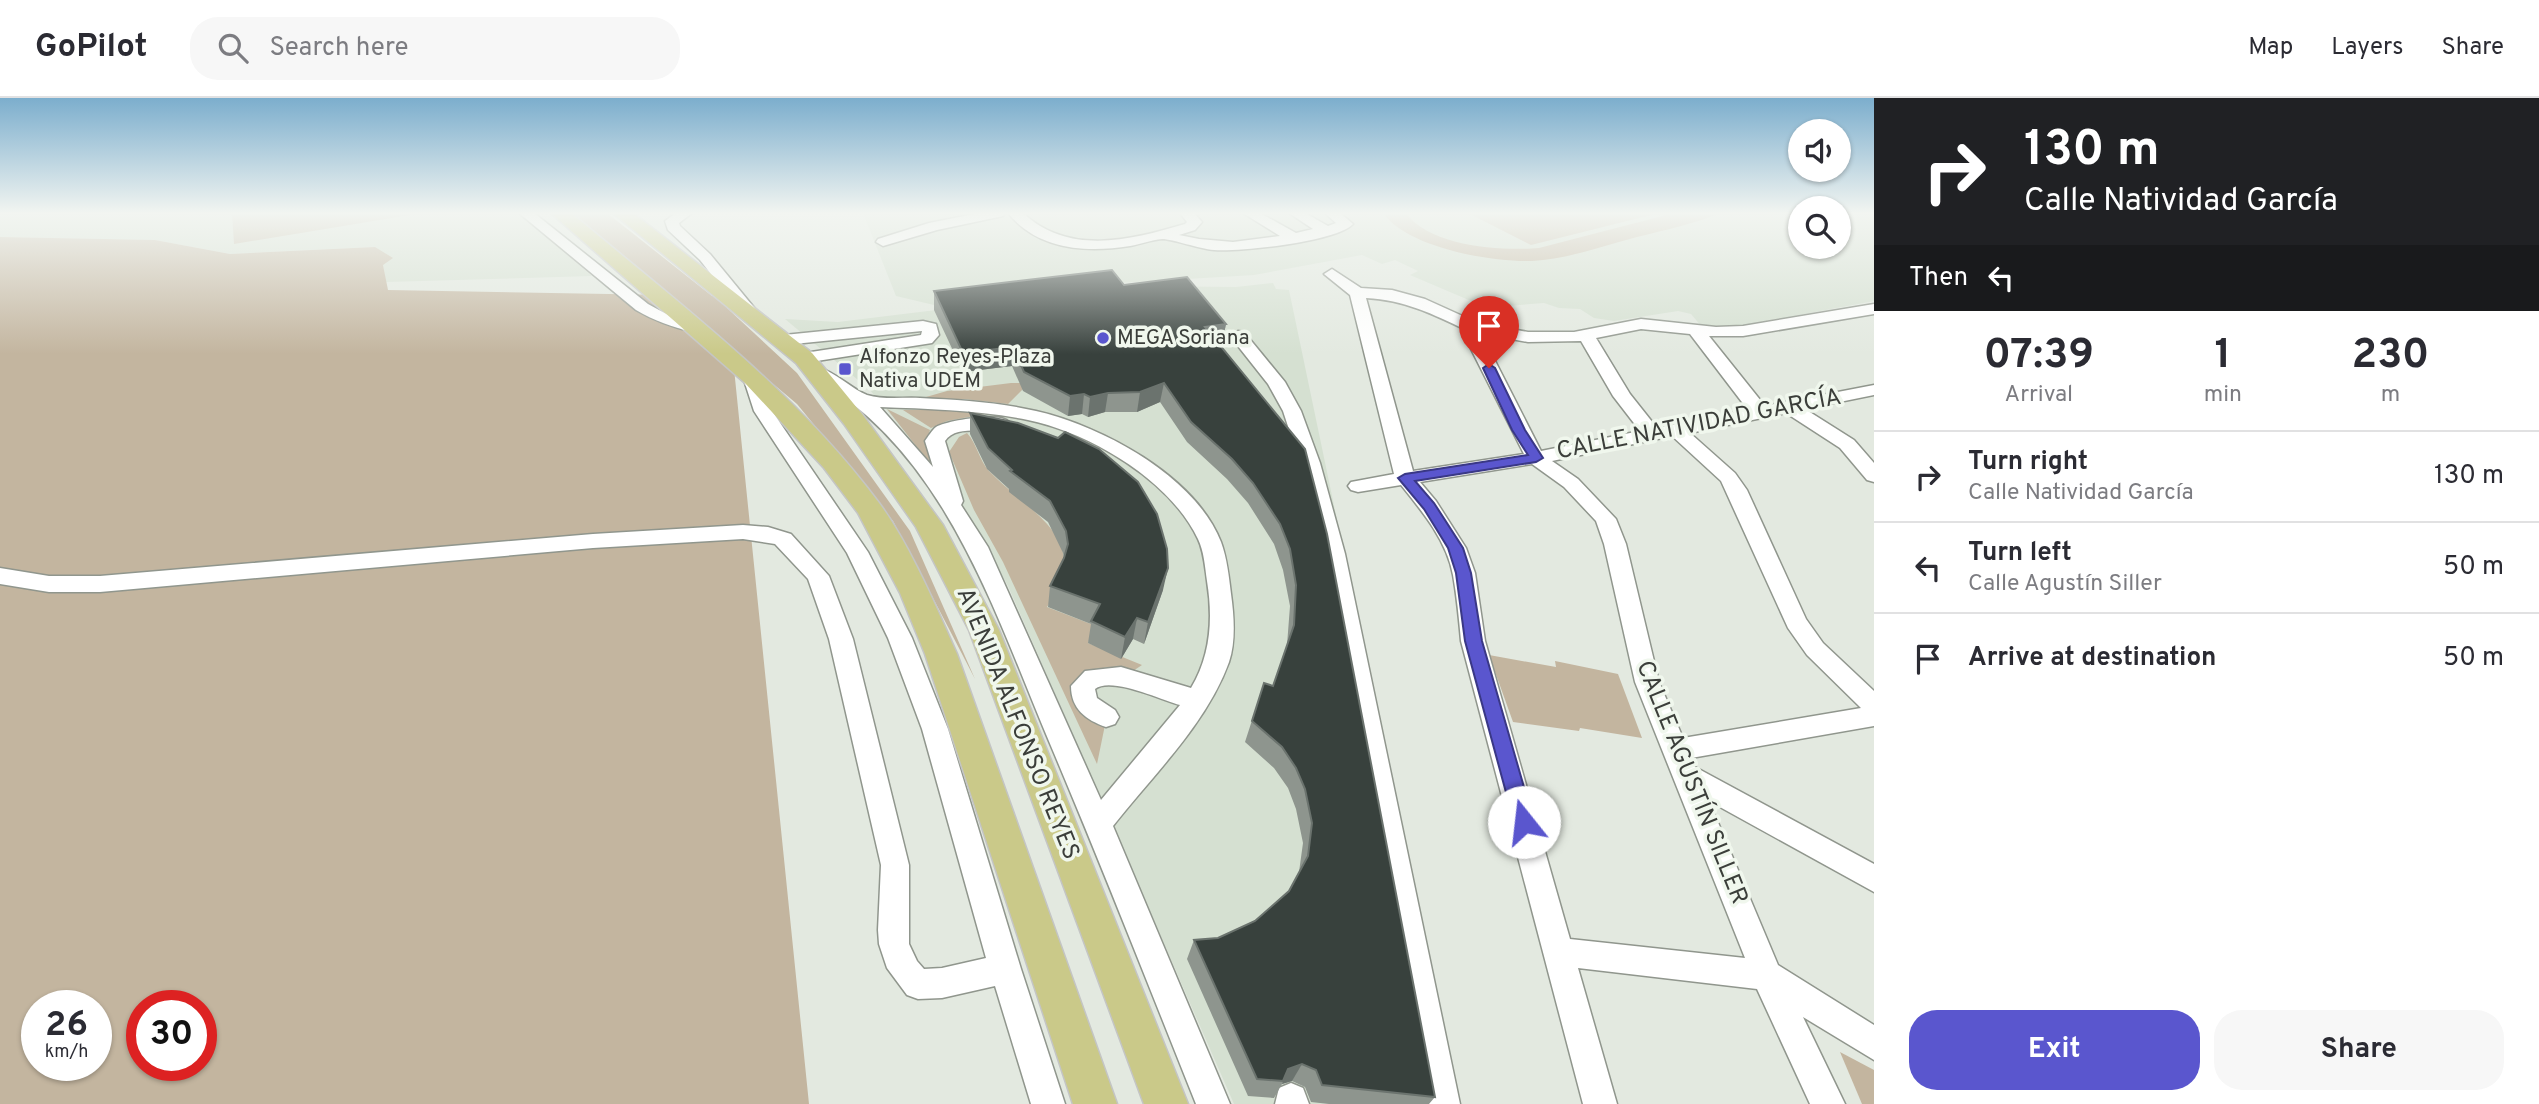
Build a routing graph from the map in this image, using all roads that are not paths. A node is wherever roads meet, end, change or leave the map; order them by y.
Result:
1 (584, 260) edge
2 (615, 260) edge
3 (682, 260) edge
4 (707, 260) edge
5 (1332, 274) dead end
6 (1357, 293) junction
7 (1874, 309) edge
8 (750, 313) junction
9 (693, 327) junction
10 (1474, 327) junction
11 (1695, 329) junction
12 (1586, 335) junction
13 (1238, 337) dead end
14 (802, 357) junction
15 (752, 377) junction
16 (1874, 390) edge
17 (862, 400) junction
18 (1789, 407) junction
19 (1760, 413) junction
20 (1024, 414) junction
21 (1675, 429) junction
22 (1652, 434) junction
23 (1536, 458) junction
24 (1874, 476) edge
25 (1405, 478) junction
26 (1358, 486) dead end
27 (957, 514) junction
28 (0, 576) edge
29 (1196, 699) junction
30 (1874, 706) edge
31 (1874, 716) edge
32 (1106, 717) dead end
33 (1682, 763) junction
34 (1098, 824) junction
35 (1874, 879) edge
36 (1560, 952) junction
37 (1004, 969) junction
38 (1767, 975) junction
39 (1874, 1044) edge
40 (1048, 1104) edge
41 (1095, 1104) edge
42 (1166, 1104) edge
43 (1213, 1104) edge
44 (1443, 1104) edge
45 (1600, 1104) edge
46 (1828, 1104) edge

1 - 9 street
2 - 9 main road, AVENIDA ALFONSO REYES
3 - 8 main road, AVENIDA ALFONSO REYES
4 - 8 street
5 - 6 street
6 - 10 street
6 - 25 street
7 - 11 street
8 - 14 main road, AVENIDA ALFONSO REYES
9 - 15 main road, AVENIDA ALFONSO REYES
10 - 12 street
10 - 23 street, CALLE AGUSTÍN SILLER
11 - 12 street
11 - 19 street
12 - 22 street
13 - 44 street
14 - 14 street
14 - 17 street
14 - 42 main road, AVENIDA ALFONSO REYES
15 - 37 street
15 - 41 main road, AVENIDA ALFONSO REYES
16 - 18 street, CALLE NATIVIDAD GARCÍA
17 - 20 street
17 - 27 street
18 - 19 street, CALLE NATIVIDAD GARCÍA
18 - 24 street
19 - 21 street, CALLE NATIVIDAD GARCÍA
20 - 27 street
20 - 29 street
21 - 22 street, CALLE NATIVIDAD GARCÍA
21 - 30 street
22 - 23 street, CALLE NATIVIDAD GARCÍA
23 - 25 street, CALLE NATIVIDAD GARCÍA
23 - 33 street, CALLE AGUSTÍN SILLER
25 - 26 street, CALLE NATIVIDAD GARCÍA
25 - 36 street
27 - 34 street
28 - 37 street
29 - 32 street
29 - 34 street
31 - 33 street
33 - 35 street
33 - 38 street, CALLE AGUSTÍN SILLER
34 - 43 street
36 - 38 street
36 - 45 street
37 - 40 street
38 - 39 street
38 - 46 street, CALLE AGUSTÍN SILLER

